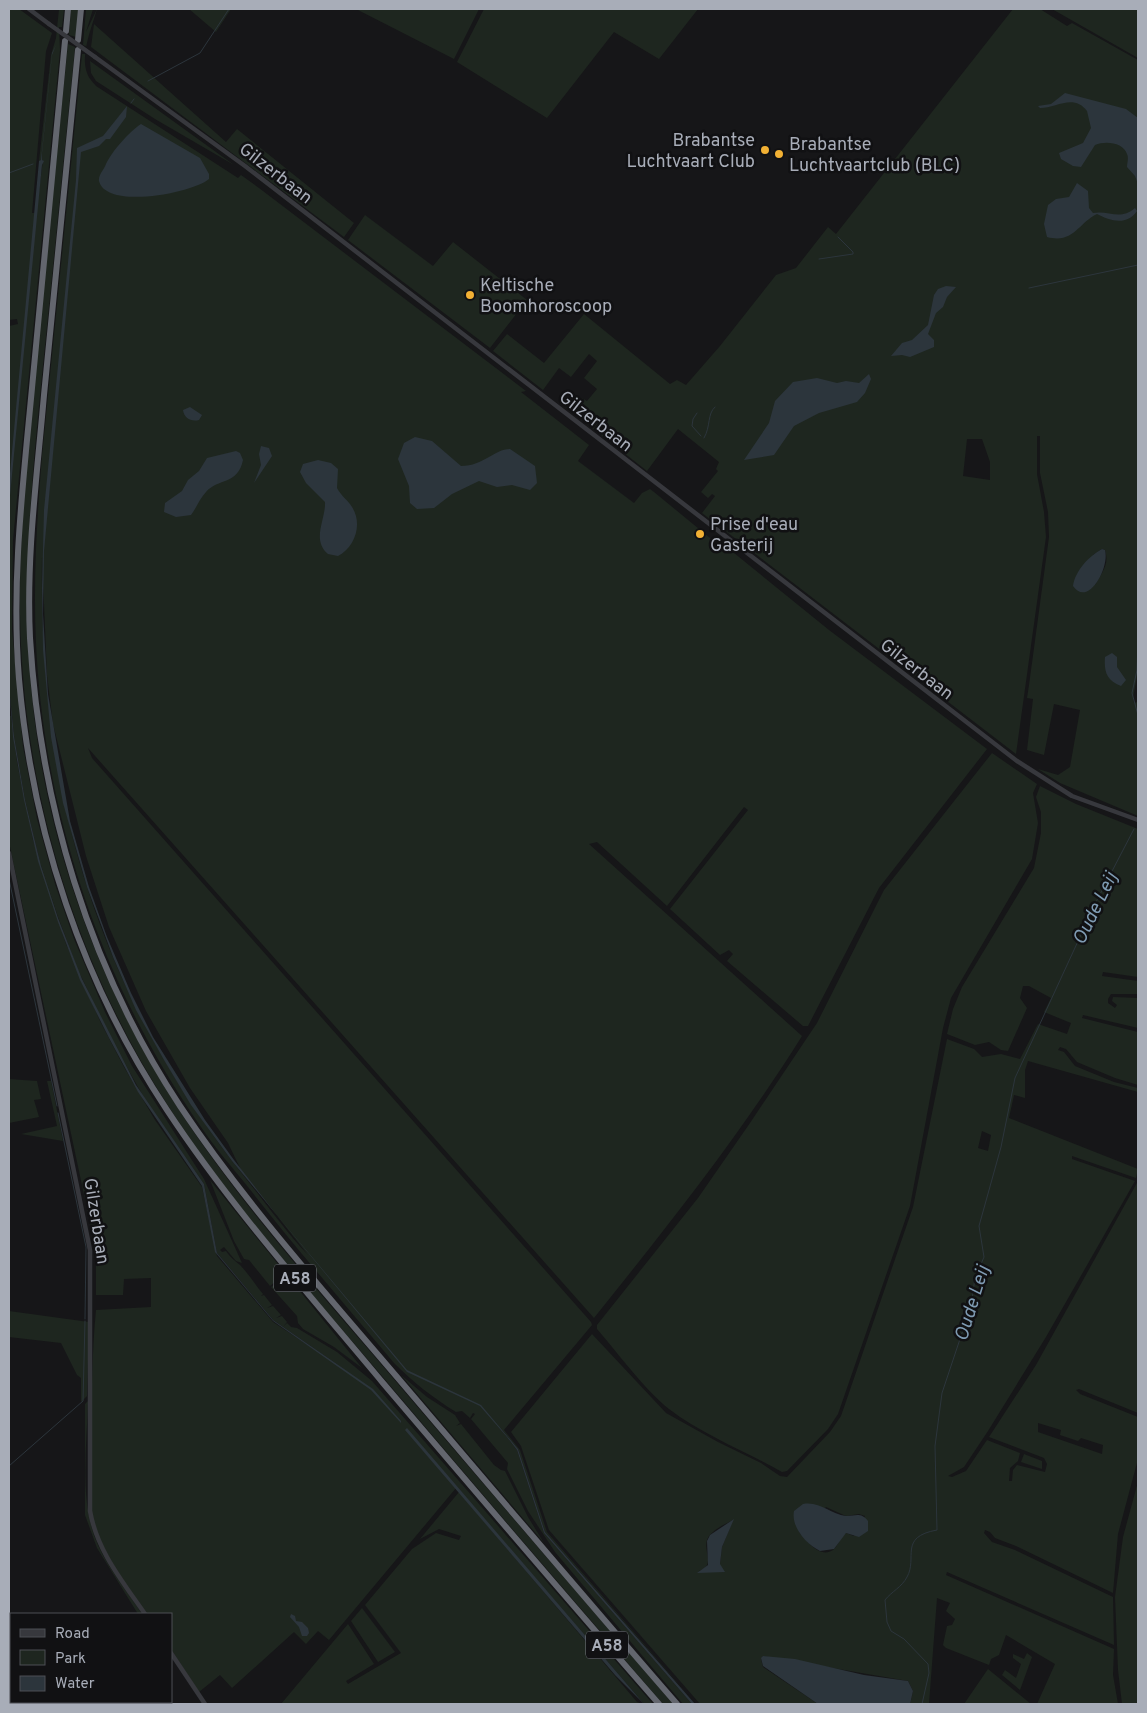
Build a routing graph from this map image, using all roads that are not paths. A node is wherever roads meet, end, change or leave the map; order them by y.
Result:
1 (28, 9) edge
2 (68, 9) edge
3 (82, 9) edge
4 (66, 31) dead end
5 (78, 40) dead end
6 (65, 41) dead end
7 (78, 50) dead end
8 (1138, 820) edge
9 (9, 853) edge
10 (144, 1613) edge
11 (172, 1654) edge
12 (205, 1704) edge
13 (659, 1704) edge
14 (677, 1704) edge

1 - 8 street, Gilzerbaan, bridge
2 - 4 highway
3 - 5 highway
6 - 13 highway, A58
7 - 14 highway, A58
9 - 10 street, Gilzerbaan
11 - 12 street

